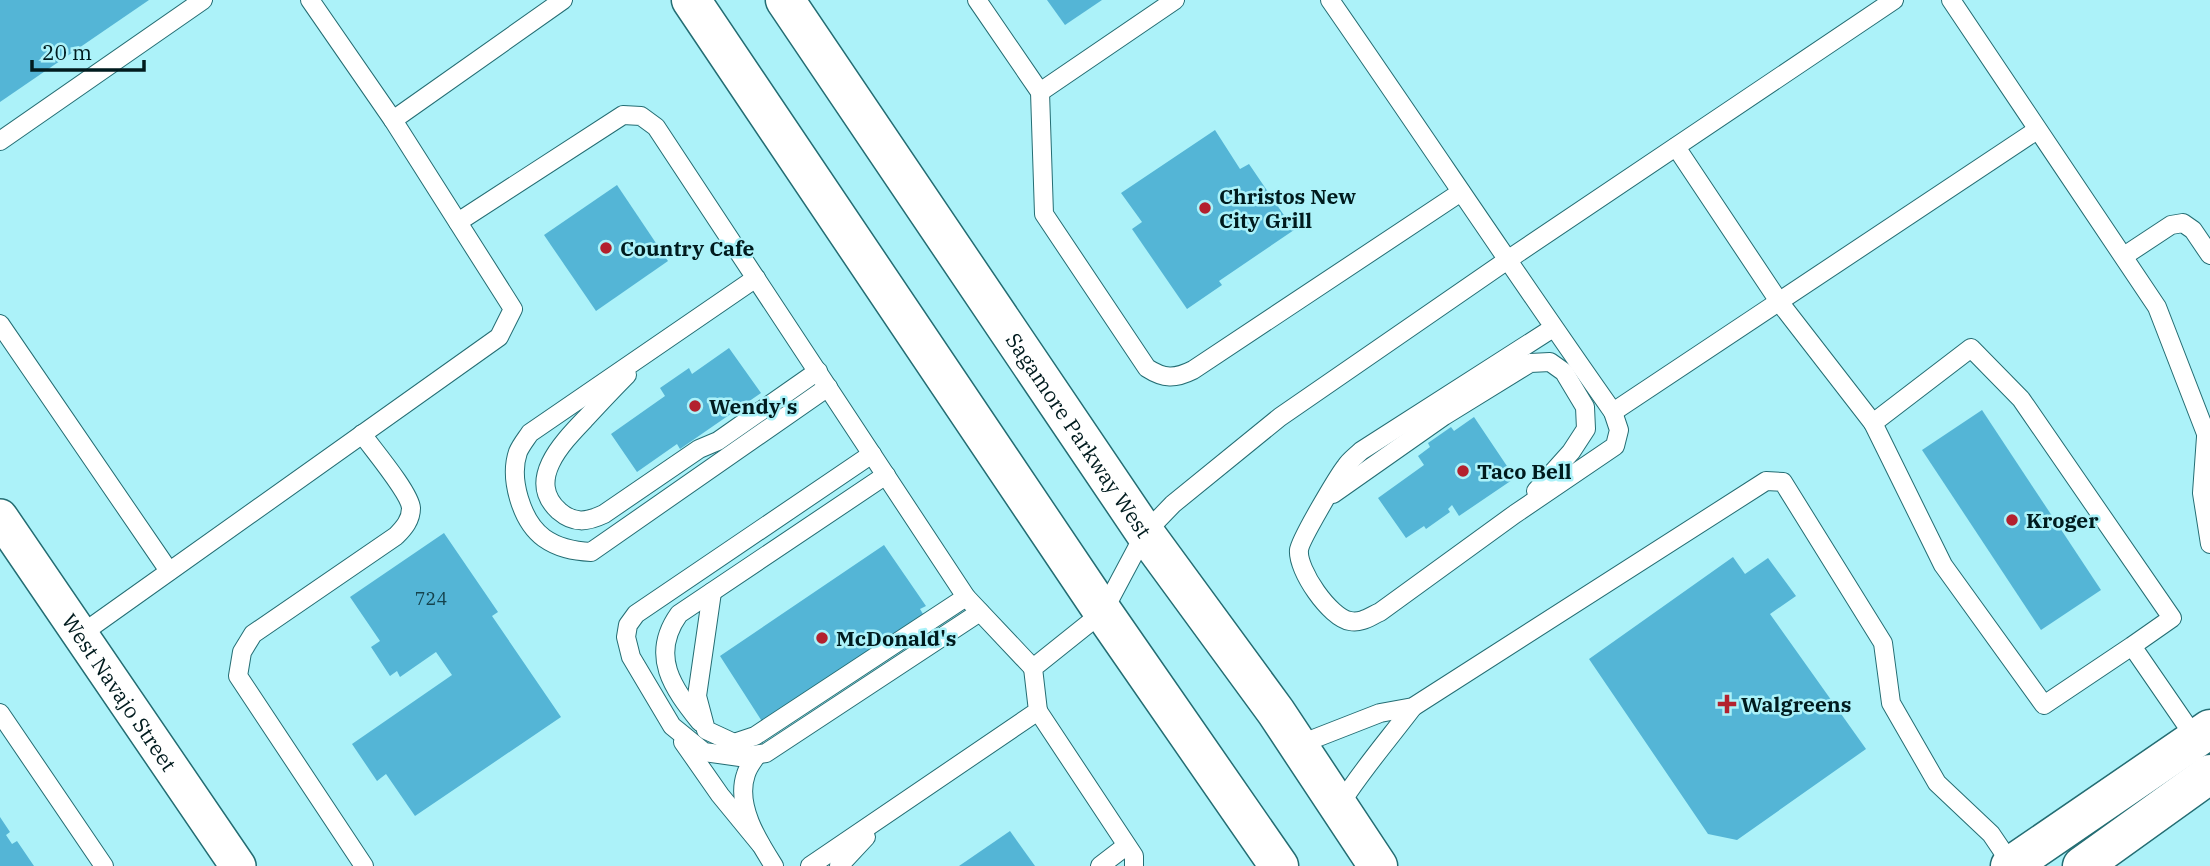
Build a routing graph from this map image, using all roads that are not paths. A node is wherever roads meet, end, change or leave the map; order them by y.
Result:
1 (203, 0) edge
2 (310, 0) edge
3 (563, 0) edge
4 (691, 0) edge
5 (785, 0) edge
6 (977, 0) edge
7 (1175, 0) edge
8 (1330, 0) edge
9 (1894, 0) edge
10 (1951, 0) edge
11 (1040, 92) junction
12 (393, 120) junction
13 (2036, 131) junction
14 (0, 141) edge
15 (1676, 147) junction
16 (1461, 192) junction
17 (458, 222) junction
18 (2210, 255) edge
19 (2124, 256) junction
20 (1506, 261) junction
21 (757, 278) junction
22 (1780, 303) junction
23 (0, 324) edge
24 (1553, 328) junction
25 (651, 349) junction
26 (818, 371) junction
27 (828, 387) junction
28 (1613, 412) junction
29 (1873, 422) junction
30 (362, 434) junction
31 (2209, 438) edge
32 (872, 453) junction
33 (886, 475) junction
34 (1324, 502) junction
35 (1515, 514) junction
36 (0, 517) edge
37 (1145, 533) junction
38 (2210, 544) edge
39 (169, 570) junction
40 (712, 592) junction
41 (966, 597) junction
42 (980, 612) junction
43 (1103, 612) junction
44 (80, 635) junction
45 (2132, 646) junction
46 (1032, 668) junction
47 (1413, 707) junction
48 (1038, 712) junction
49 (0, 713) edge
50 (672, 726) junction
51 (706, 730) junction
52 (2203, 734) edge
53 (1298, 745) junction
54 (757, 755) junction
55 (2210, 774) edge
56 (1339, 806) junction
57 (896, 807) junction
58 (761, 845) junction
59 (1126, 846) junction
60 (2102, 860) edge
61 (104, 866) edge
62 (238, 866) edge
63 (364, 866) edge
64 (774, 866) edge
65 (810, 866) edge
66 (839, 866) edge
67 (1100, 866) edge
68 (1134, 866) edge
69 (1279, 866) edge
70 (1378, 866) edge
71 (2011, 866) edge

1 - 14 lane
2 - 12 lane
3 - 12 lane
4 - 43 main road
5 - 37 main road, Sagamore Parkway West
6 - 11 lane
7 - 11 lane
8 - 16 lane
9 - 15 lane
10 - 13 lane
11 - 16 lane
12 - 17 lane
13 - 19 lane
13 - 22 lane
15 - 20 lane
15 - 22 lane
16 - 20 lane
17 - 21 lane
17 - 30 lane
18 - 19 lane
19 - 31 lane
20 - 24 lane
20 - 37 lane
21 - 25 lane
21 - 26 lane
22 - 28 lane
22 - 29 lane
23 - 39 lane
24 - 28 lane
24 - 34 lane
25 - 26 lane
25 - 27 lane
26 - 27 lane
27 - 32 lane
28 - 35 lane
29 - 45 lane
29 - 45 lane
30 - 39 lane
30 - 63 lane
31 - 38 lane
32 - 33 lane
32 - 50 lane
33 - 40 lane
33 - 41 lane
34 - 35 lane
34 - 35 lane
36 - 44 street, West Navajo Street
37 - 43 lane
37 - 53 main road, Sagamore Parkway West
39 - 44 lane
40 - 51 lane
40 - 51 lane
41 - 42 lane
41 - 51 lane
42 - 46 lane
42 - 54 lane
43 - 46 lane
43 - 69 main road
44 - 62 street, West Navajo Street
45 - 52 lane
46 - 48 lane
47 - 53 lane
47 - 56 lane
47 - 71 lane
48 - 57 lane
48 - 59 lane
49 - 61 lane
50 - 54 lane
50 - 58 lane
52 - 71 main road
53 - 56 main road, Sagamore Parkway West
54 - 58 lane
55 - 60 main road
56 - 70 main road, Sagamore Parkway West
57 - 65 lane
57 - 66 lane
58 - 64 lane
59 - 67 lane
59 - 68 lane

